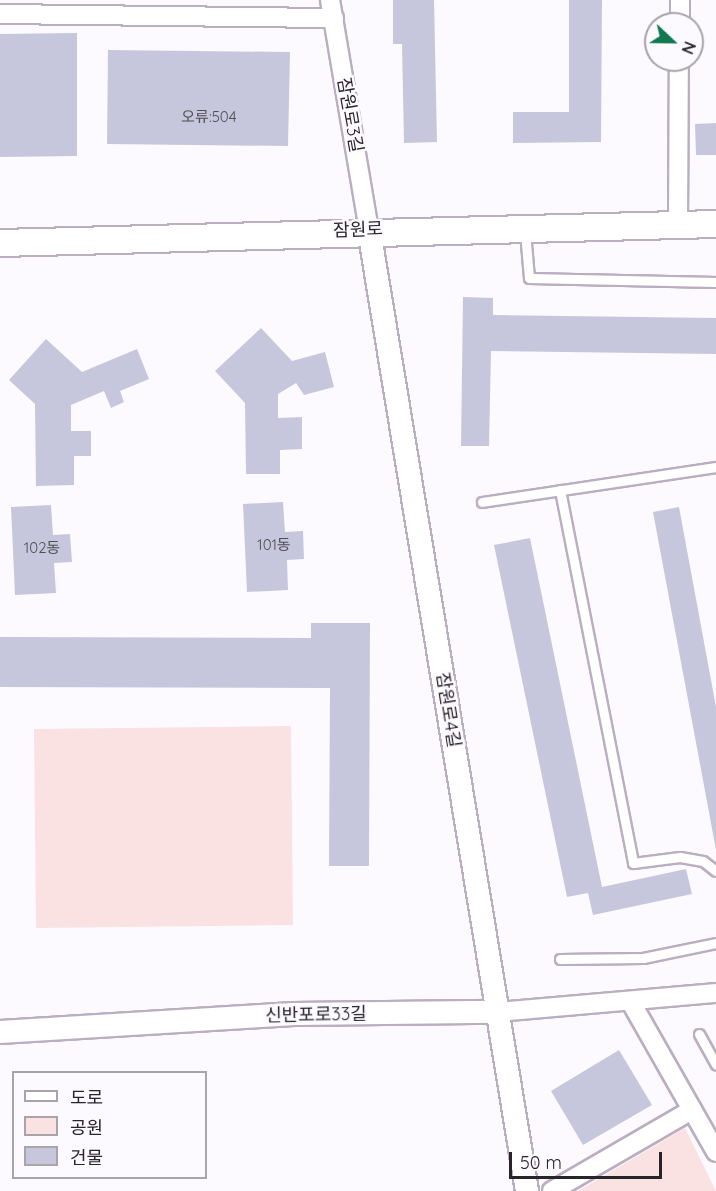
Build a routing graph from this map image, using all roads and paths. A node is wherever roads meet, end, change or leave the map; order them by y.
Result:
1 (330, 0) edge
2 (0, 14) edge
3 (334, 18) junction
4 (679, 72) edge
5 (678, 225) junction
6 (716, 225) edge
7 (524, 226) junction
8 (369, 230) junction
9 (0, 243) edge
10 (716, 282) edge
11 (716, 467) edge
12 (560, 490) junction
13 (482, 502) dead end
14 (716, 871) edge
15 (716, 943) edge
16 (560, 959) dead end
17 (716, 993) edge
18 (632, 1004) junction
19 (498, 1012) junction
20 (0, 1032) edge
21 (699, 1034) dead end
22 (716, 1065) edge
23 (692, 1110) junction
24 (716, 1152) edge
25 (527, 1191) edge
26 (552, 1191) edge

1 - 3 street, 잠원로3길
2 - 3 street
3 - 8 street, 잠원로3길
4 - 5 street
5 - 6 main road, 잠원로
5 - 7 main road, 잠원로
7 - 8 main road, 잠원로
7 - 10 lane
8 - 9 main road, 잠원로
8 - 19 street, 잠원로4길
11 - 12 lane
12 - 13 lane
12 - 14 lane
15 - 16 lane
17 - 18 street, 신반포로33길
18 - 19 street, 신반포로33길
18 - 23 street
19 - 20 street, 신반포로33길
19 - 25 street, 잠원로4길
21 - 22 lane
23 - 24 street
23 - 26 street

